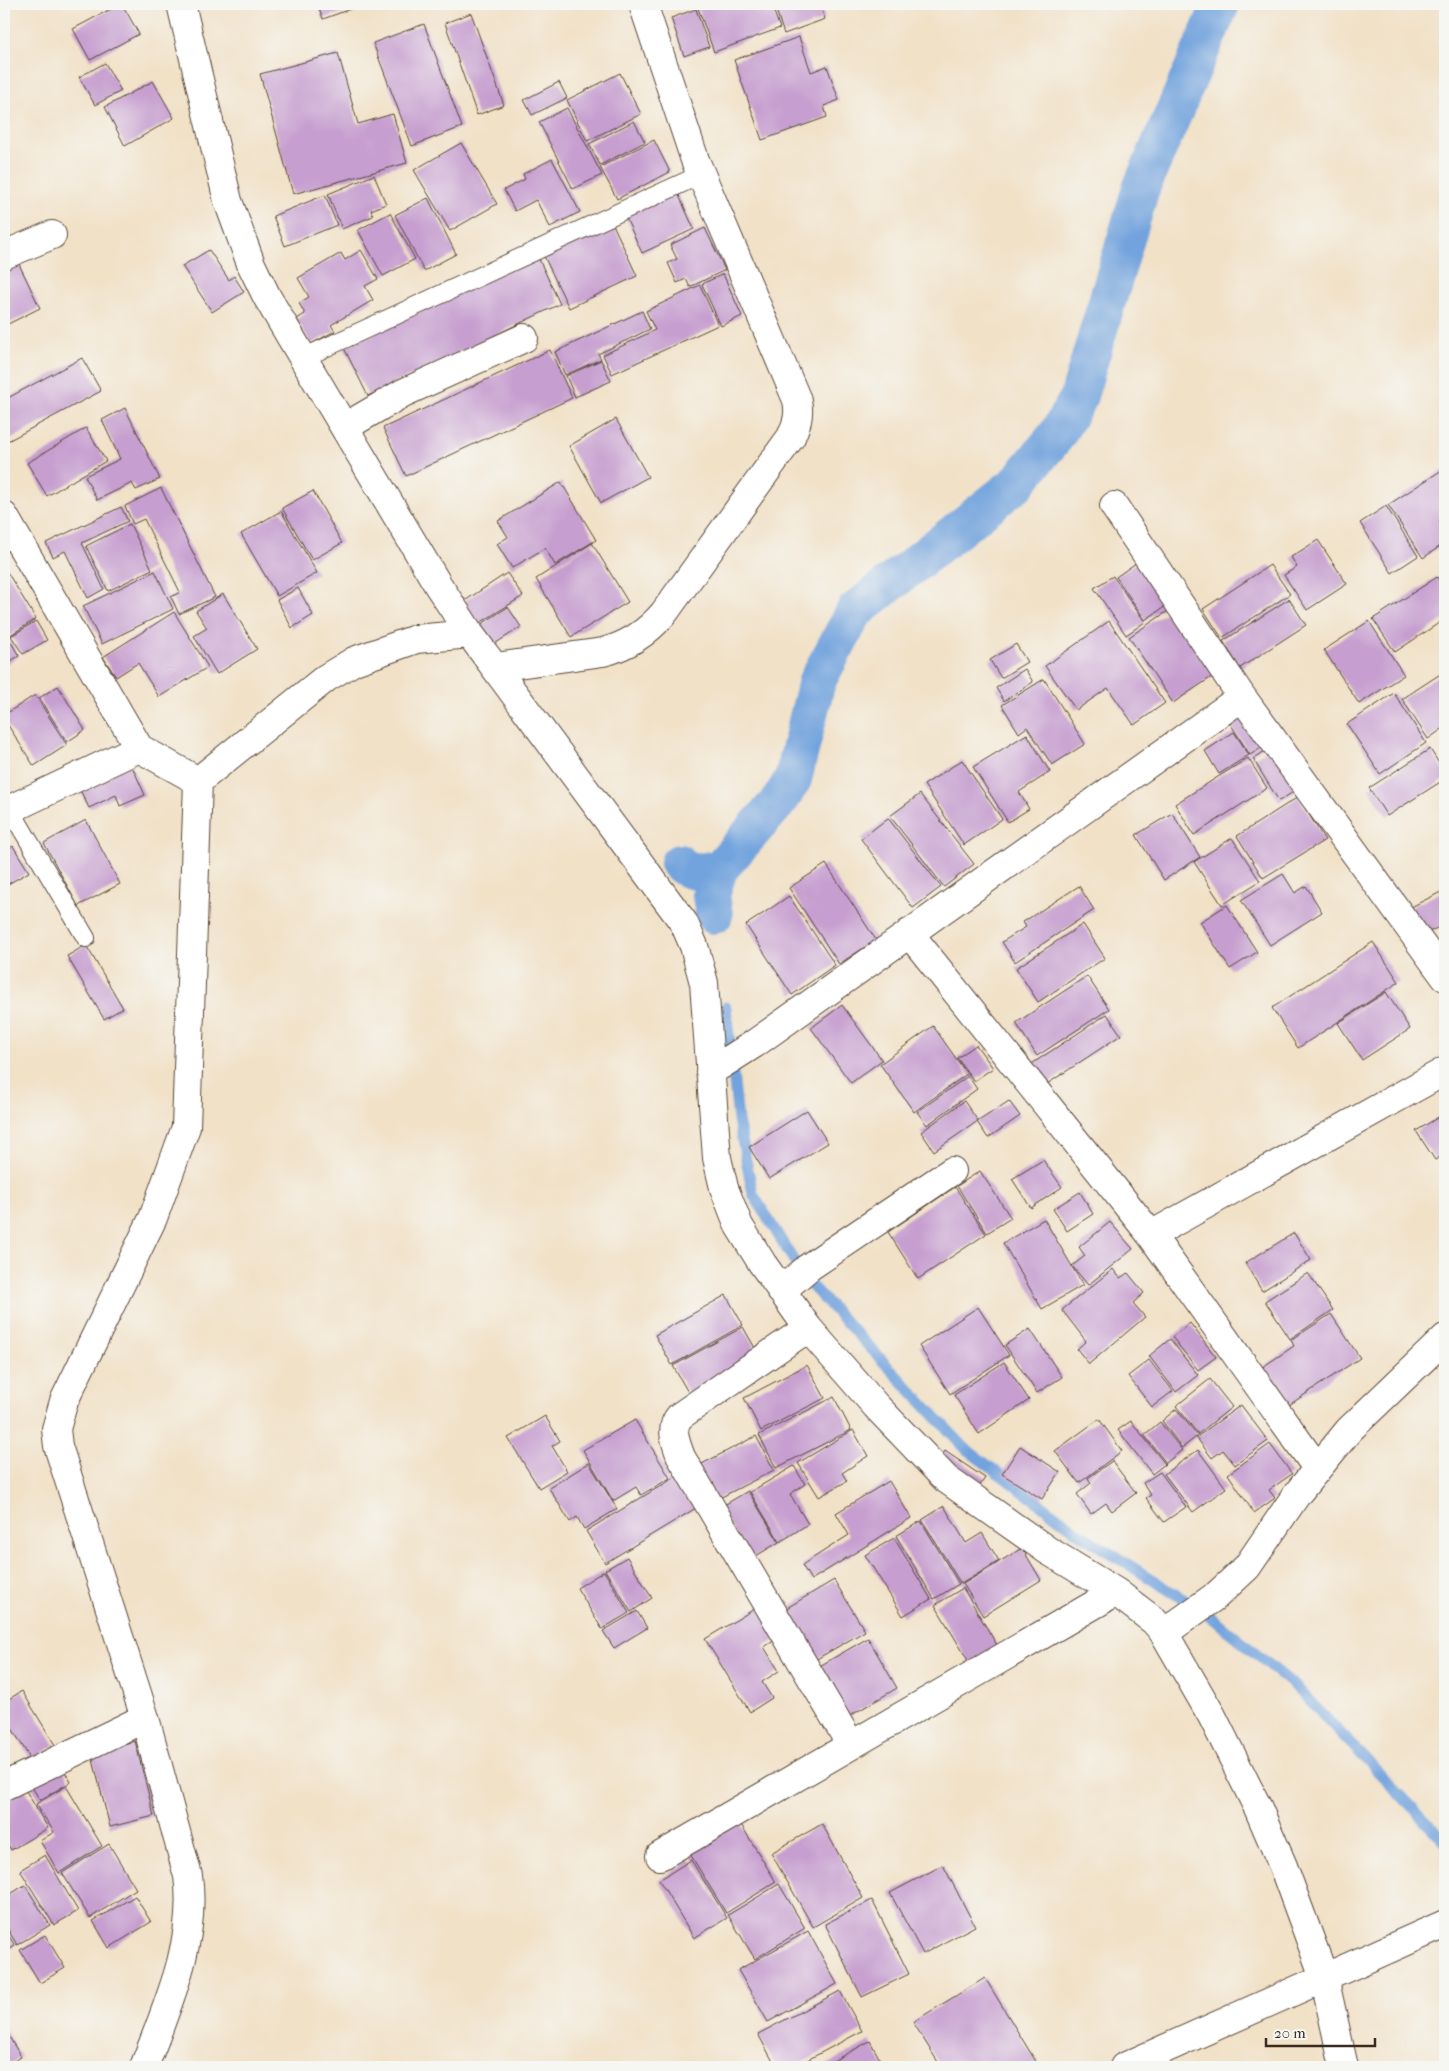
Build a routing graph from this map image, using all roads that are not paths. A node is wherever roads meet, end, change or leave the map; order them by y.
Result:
1 (181, 4) edge
2 (643, 4) edge
3 (702, 174) junction
4 (52, 235) dead end
5 (4, 255) edge
6 (524, 338) dead end
7 (303, 358) junction
8 (345, 427) junction
9 (1114, 506) dead end
10 (4, 516) edge
11 (466, 627) junction
12 (495, 667) junction
13 (1242, 697) junction
14 (144, 752) junction
15 (194, 779) junction
16 (7, 811) edge
17 (909, 934) junction
18 (86, 938) dead end
19 (1444, 973) edge
20 (720, 1066) junction
21 (1445, 1071) edge
22 (952, 1170) dead end
23 (1151, 1235) junction
24 (794, 1280) junction
25 (808, 1328) junction
26 (1445, 1338) edge
27 (1317, 1468) junction
28 (1116, 1592) junction
29 (1164, 1633) junction
30 (146, 1718) junction
31 (851, 1745) junction
32 (4, 1786) edge
33 (660, 1856) dead end
34 (1445, 1924) edge
35 (1324, 1977) junction
36 (144, 2067) edge
37 (1124, 2067) edge
38 (1344, 2067) edge

1 - 7 street
2 - 3 street
3 - 7 lane
3 - 12 street
4 - 5 street
6 - 8 street
7 - 8 street
8 - 11 street
9 - 13 street
10 - 14 street
11 - 12 street
11 - 15 street
12 - 20 street
13 - 17 street
13 - 19 street
14 - 15 street
14 - 16 street
15 - 30 street
16 - 18 lane
17 - 20 street
17 - 23 street
20 - 24 street
21 - 23 street
22 - 24 street
23 - 27 street
24 - 25 street
25 - 28 street
25 - 31 street
26 - 27 street
27 - 29 street
28 - 29 street
28 - 31 street
29 - 35 street
30 - 32 street
30 - 36 street
31 - 33 street
34 - 35 street
35 - 37 street
35 - 38 street

